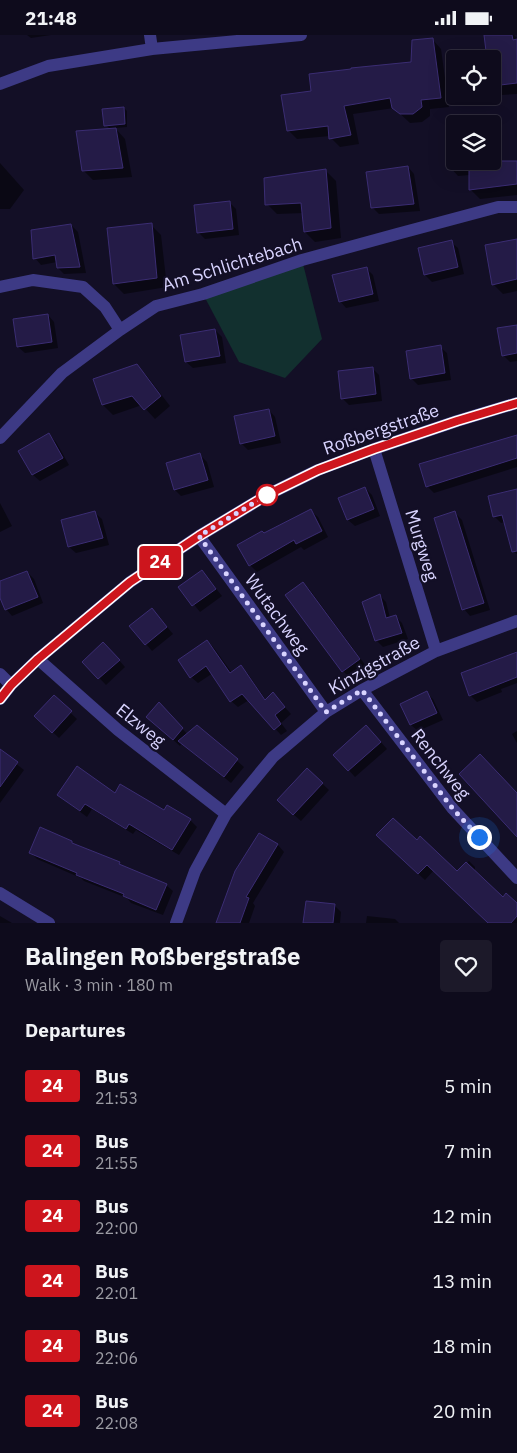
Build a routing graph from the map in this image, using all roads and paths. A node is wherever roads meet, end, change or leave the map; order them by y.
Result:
1 (150, 35) edge
2 (300, 35) edge
3 (152, 49) junction
4 (0, 84) edge
5 (517, 207) edge
6 (0, 287) edge
7 (120, 330) junction
8 (517, 403) edge
9 (0, 438) edge
10 (374, 449) junction
11 (199, 536) junction
12 (517, 621) edge
13 (436, 651) junction
14 (38, 659) junction
15 (0, 674) edge
16 (11, 685) junction
17 (362, 690) junction
18 (0, 699) edge
19 (326, 712) junction
20 (226, 814) junction
21 (517, 878) edge
22 (0, 893) edge
23 (49, 923) edge
24 (176, 923) edge

1 - 3 street
2 - 3 street
3 - 4 street
5 - 7 street, Am Schlichtebach
6 - 7 street
7 - 9 street, Am Schlichtebach
8 - 10 street, Roßbergstraße
10 - 11 street, Roßbergstraße
10 - 13 street, Murgweg
11 - 14 street, Roßbergstraße
11 - 19 street, Wutachweg
12 - 13 street, Kinzigstraße
13 - 17 street, Kinzigstraße
14 - 16 street, Roßbergstraße
14 - 20 street, Elzweg
15 - 16 street
16 - 18 street, Roßbergstraße
17 - 19 street, Kinzigstraße
17 - 21 street, Renchweg
19 - 20 street, Kinzigstraße
20 - 24 street, Kinzigstraße
22 - 23 street

